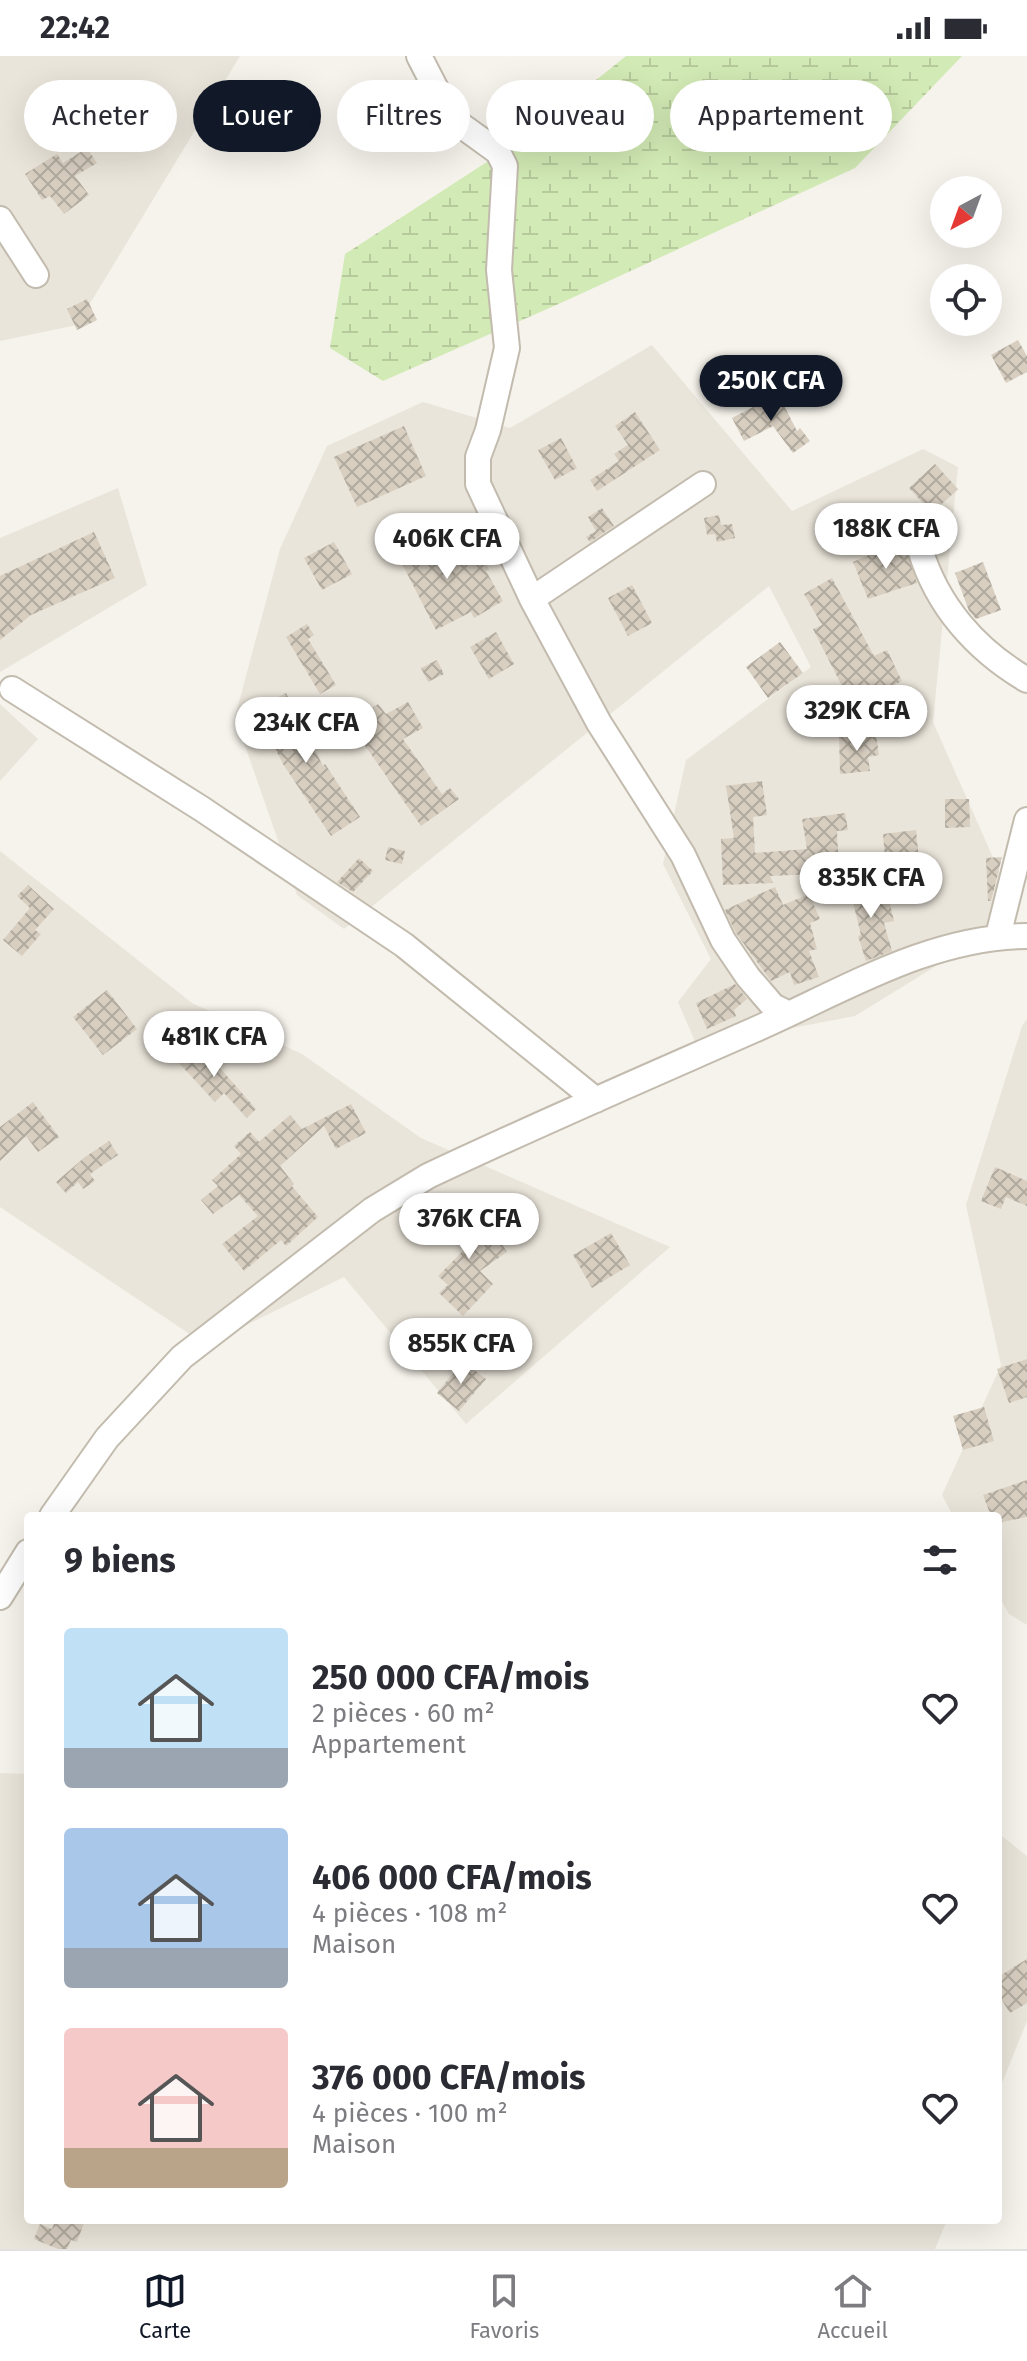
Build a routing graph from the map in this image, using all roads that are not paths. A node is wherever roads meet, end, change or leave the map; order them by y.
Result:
1 (419, 56) edge
2 (0, 219) edge
3 (36, 275) dead end
4 (703, 484) dead end
5 (920, 549) dead end
6 (532, 599) junction
7 (1027, 680) edge
8 (12, 689) dead end
9 (1027, 820) edge
10 (998, 936) junction
11 (1027, 936) edge
12 (789, 1014) junction
13 (596, 1100) junction
14 (55, 1512) edge
15 (24, 1558) edge
16 (0, 1597) edge

1 - 6 street
2 - 3 street
4 - 6 street
5 - 7 street
6 - 12 street
8 - 13 street
9 - 10 street
10 - 11 street
10 - 12 street
12 - 13 street
13 - 14 street
15 - 16 street

